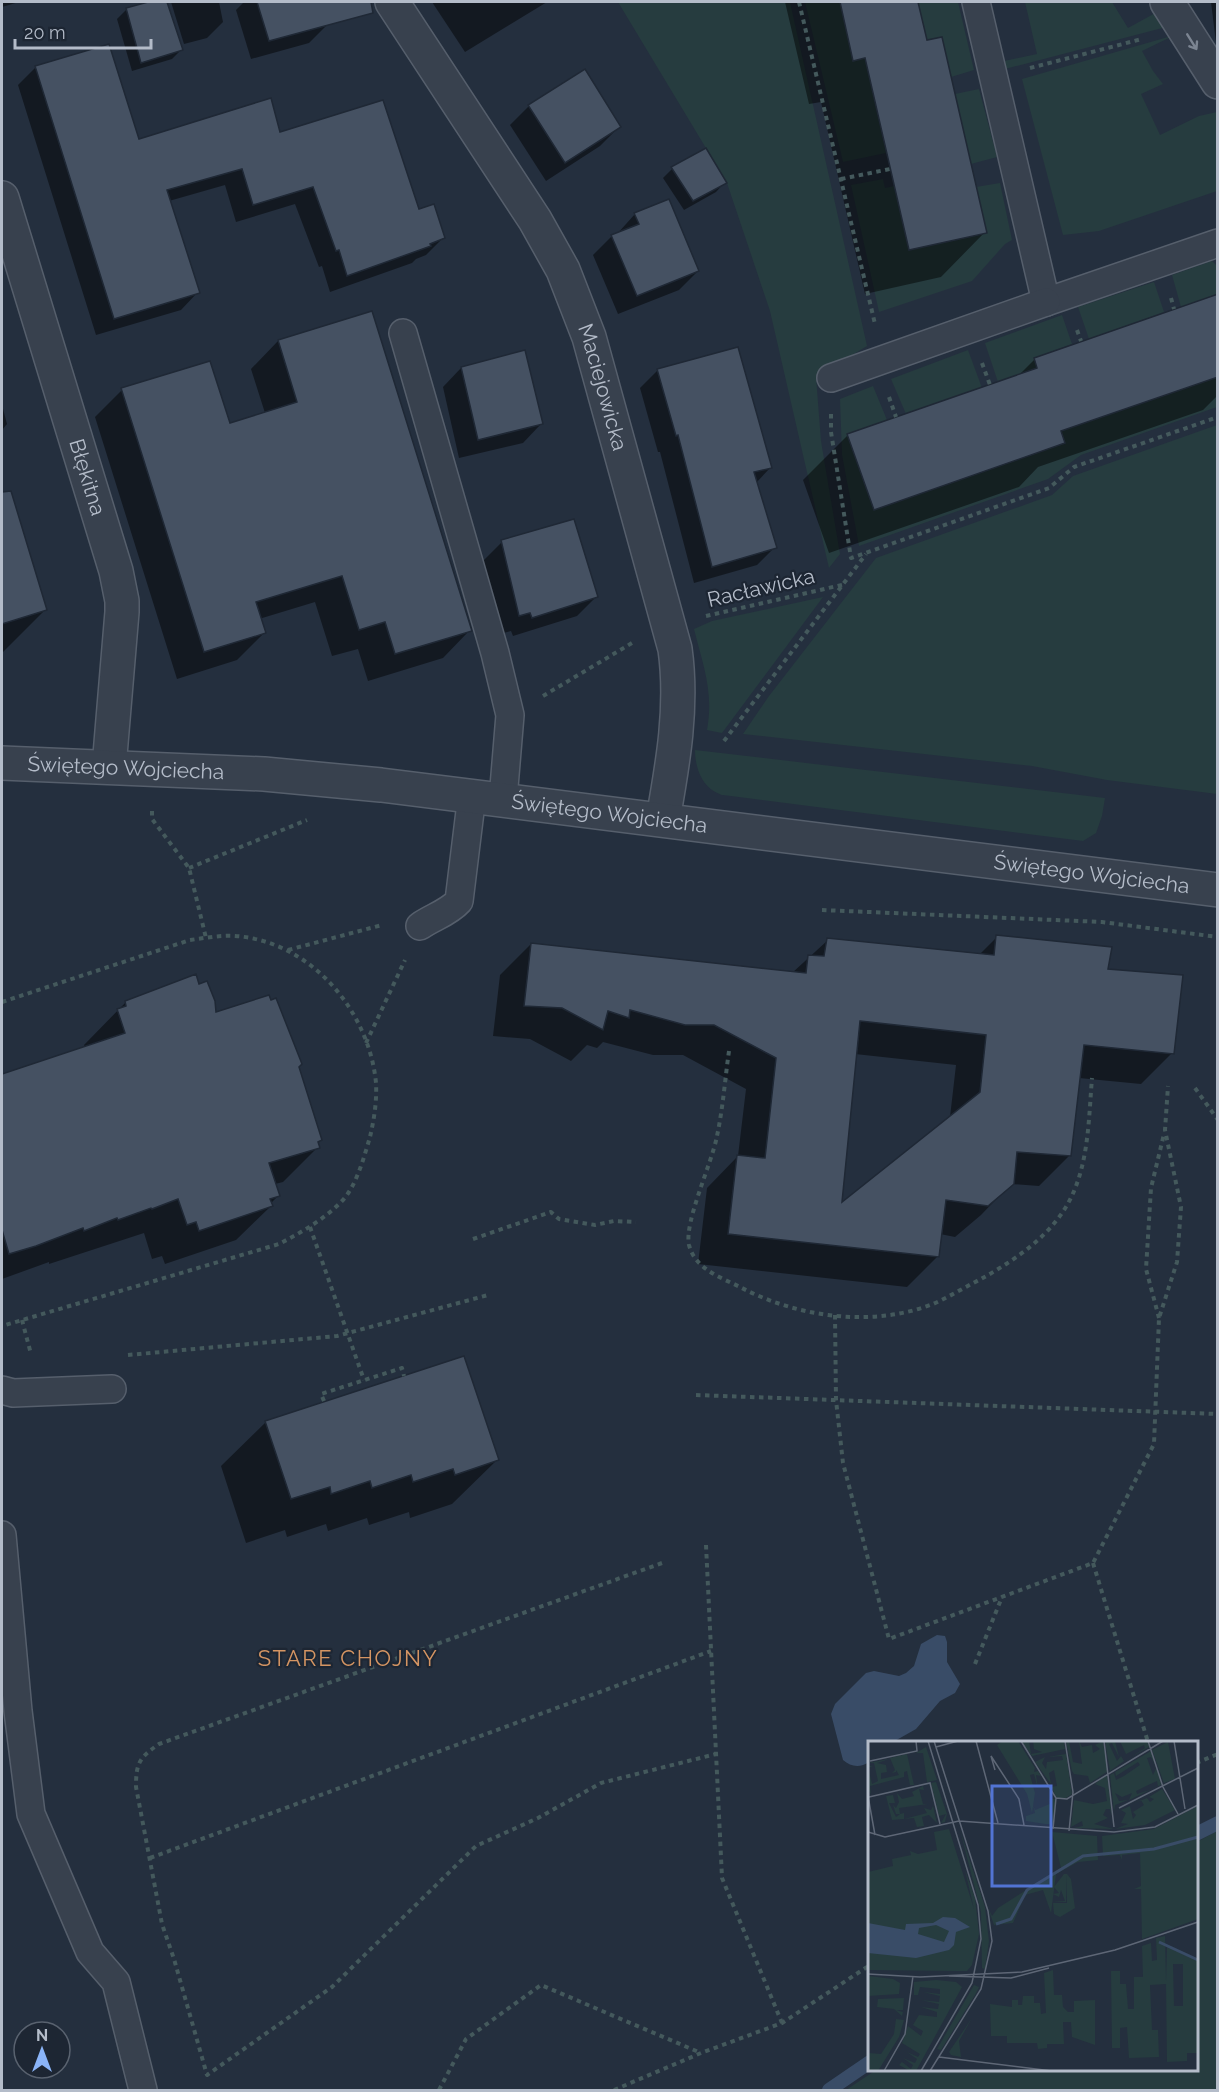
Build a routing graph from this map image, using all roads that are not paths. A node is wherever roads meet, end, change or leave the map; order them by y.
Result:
1 (392, 2) edge
2 (976, 2) edge
3 (1176, 15) edge
4 (1218, 82) edge
5 (2, 198) edge
6 (1218, 243) edge
7 (1046, 302) junction
8 (403, 333) dead end
9 (831, 378) road end
10 (2, 763) edge
11 (109, 766) junction
12 (487, 797) junction
13 (663, 819) junction
14 (1218, 890) edge
15 (420, 926) road end
16 (112, 1389) dead end
17 (2, 1390) edge
18 (2, 1535) edge
19 (143, 2091) edge

1 - 13 street, Maciejowicka
2 - 7 lane
3 -> 4 street
5 - 11 street, Błękitna
6 - 7 lane
7 - 9 lane
8 - 12 lane
10 - 11 street, Świętego Wojciecha
11 - 12 street, Świętego Wojciecha
12 - 13 street, Świętego Wojciecha
12 - 15 lane
13 - 14 street, Świętego Wojciecha
16 - 17 lane
18 - 19 lane

